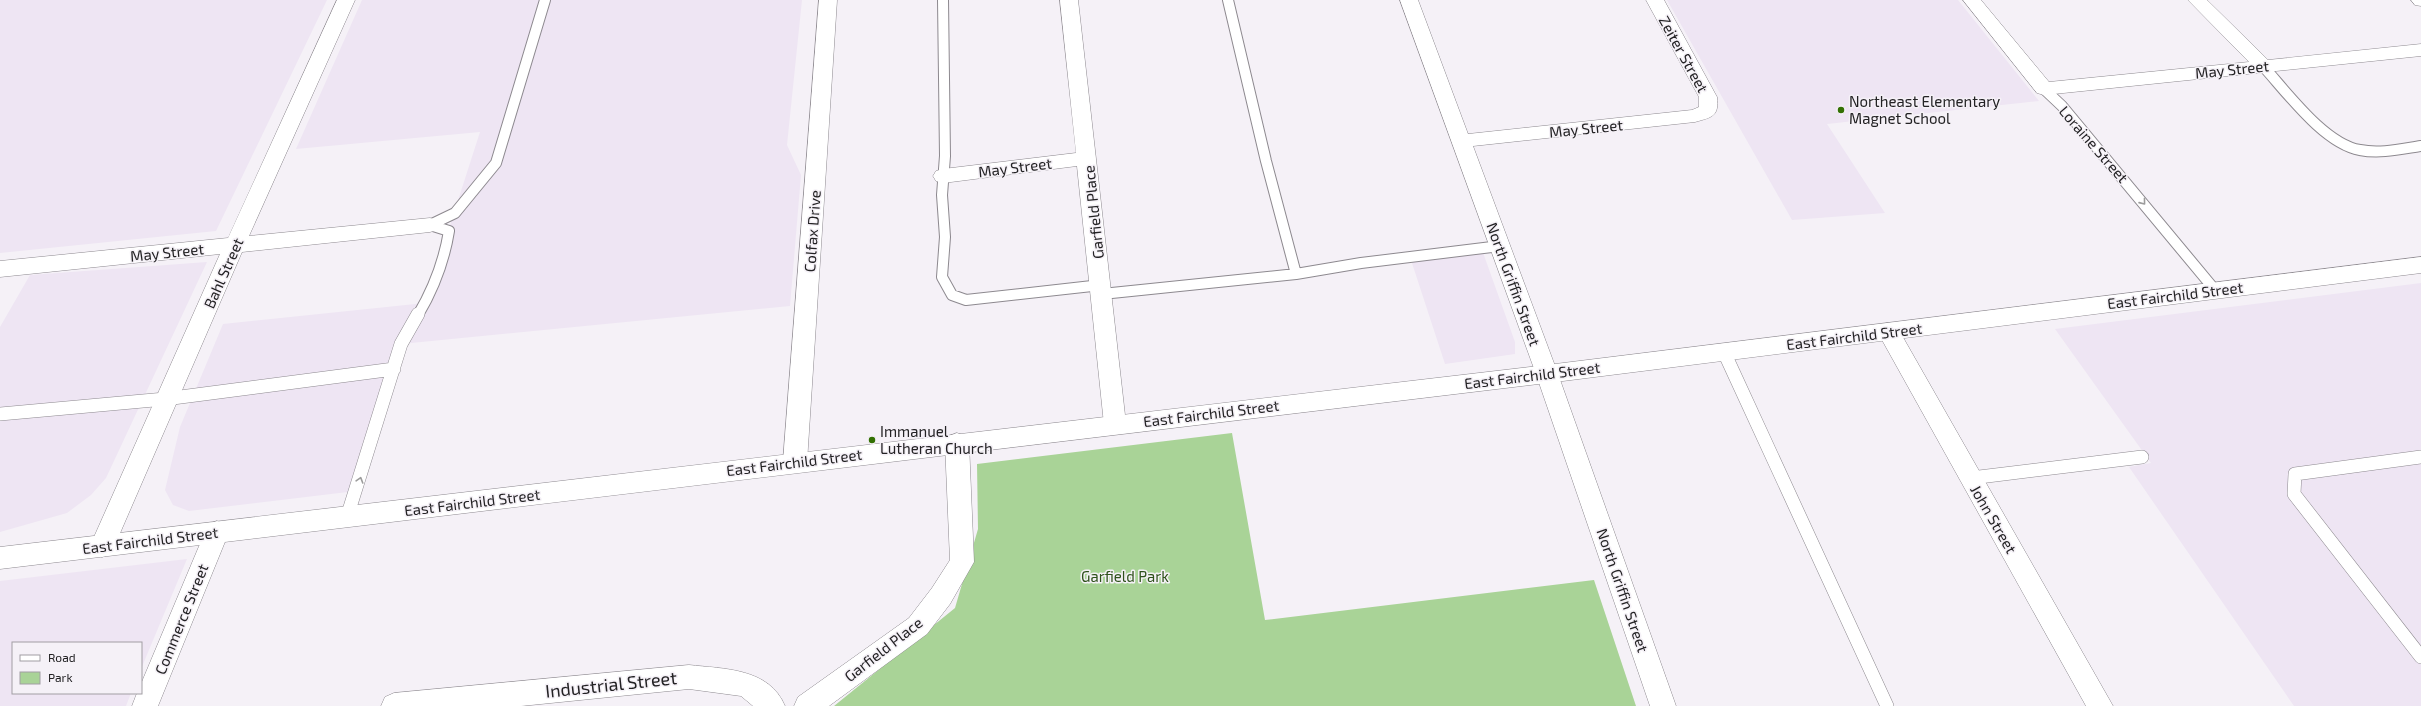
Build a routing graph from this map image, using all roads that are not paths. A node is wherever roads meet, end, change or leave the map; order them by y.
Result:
1 (346, 0) edge
2 (545, 0) edge
3 (828, 0) edge
4 (943, 0) edge
5 (1069, 0) edge
6 (1228, 0) edge
7 (1409, 0) edge
8 (1655, 0) edge
9 (1972, 0) edge
10 (2197, 0) edge
11 (2421, 50) edge
12 (2262, 65) junction
13 (2044, 89) junction
14 (1709, 110) joint
15 (1462, 141) junction
16 (2421, 146) edge
17 (1086, 158) junction
18 (944, 176) junction
19 (430, 225) junction
20 (235, 245) junction
21 (1500, 246) junction
22 (2421, 265) edge
23 (0, 269) edge
24 (1296, 274) junction
25 (1101, 289) junction
26 (2214, 290) junction
27 (1888, 331) junction
28 (1724, 352) junction
29 (394, 369) junction
30 (1547, 374) junction
31 (165, 398) junction
32 (0, 414) edge
33 (1115, 424) junction
34 (957, 443) junction
35 (2142, 457) dead end
36 (2421, 458) edge
37 (795, 462) junction
38 (1971, 478) junction
39 (347, 517) junction
40 (217, 532) junction
41 (102, 546) junction
42 (0, 558) edge
43 (2421, 657) edge
44 (145, 706) edge
45 (394, 706) edge
46 (772, 706) edge
47 (807, 706) edge
48 (1663, 706) edge
49 (1887, 706) edge
50 (2100, 706) edge

1 - 20 street, Bahl Street
2 - 19 lane
3 - 37 street, Colfax Drive
4 - 18 lane
5 - 17 street, Garfield Place
6 - 24 lane
7 - 15 street, North Griffin Street
8 - 14 street, Zeiter Street
9 - 13 street, Loraine Street
10 - 12 street
11 - 12 street, May Street
12 - 13 street, May Street
12 - 16 lane
13 -> 26 lane, Loraine Street
14 - 15 street, May Street
15 - 21 street, North Griffin Street
17 - 18 street, May Street
17 - 25 street, Garfield Place
18 - 25 lane
19 - 20 street, May Street
19 - 29 lane
20 - 23 street, May Street
20 - 31 street, Bahl Street
21 - 24 lane
21 - 30 street, North Griffin Street
22 - 26 street, East Fairchild Street
24 - 25 lane
25 - 33 street, Garfield Place
26 - 27 street, East Fairchild Street
27 - 28 street, East Fairchild Street
27 - 38 street, John Street
28 - 30 street, East Fairchild Street
28 - 49 lane
29 - 31 lane
39 -> 29 lane
30 - 33 street, East Fairchild Street
30 - 48 street, North Griffin Street
31 - 32 lane
31 - 41 street, Bahl Street
33 - 34 street, East Fairchild Street
34 - 37 street, East Fairchild Street
34 - 47 street, Garfield Place
35 - 38 lane
36 - 43 lane
37 - 39 street, East Fairchild Street
38 - 50 street, John Street
39 - 40 street, East Fairchild Street
40 - 41 street, East Fairchild Street
40 - 44 street, Commerce Street
41 - 42 street, East Fairchild Street
45 - 46 street, Industrial Street

